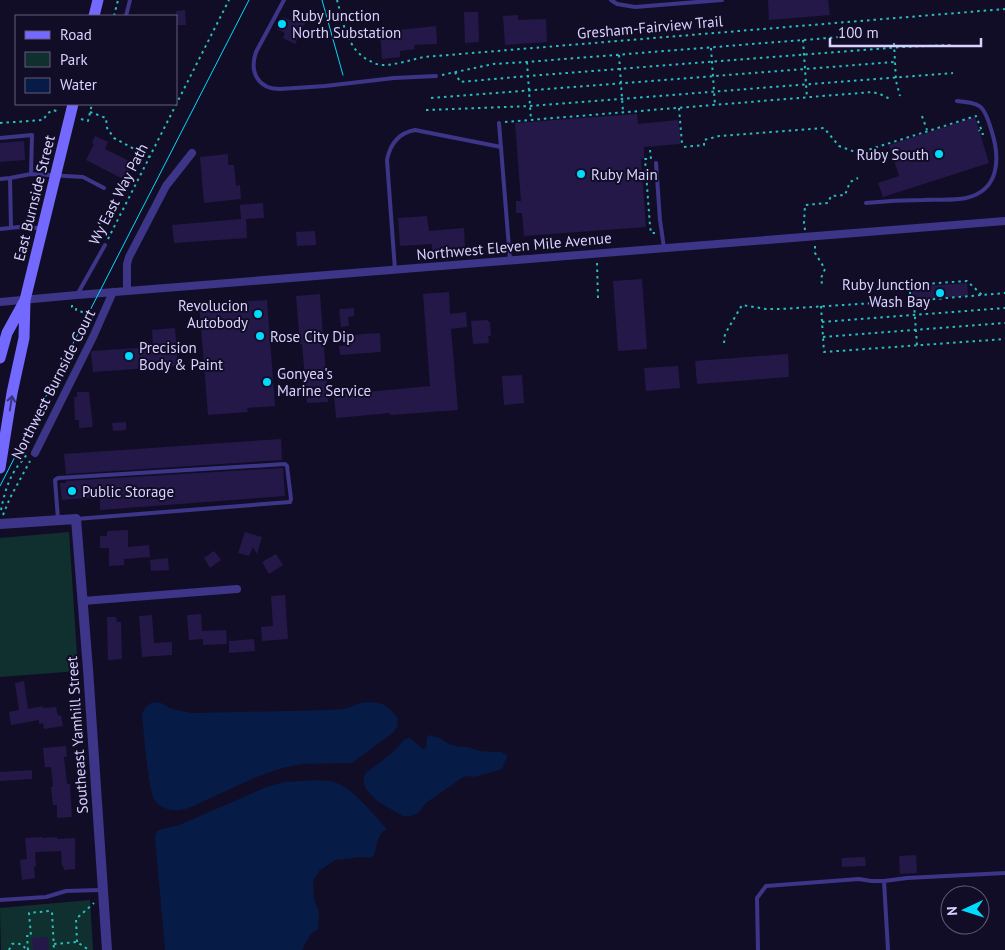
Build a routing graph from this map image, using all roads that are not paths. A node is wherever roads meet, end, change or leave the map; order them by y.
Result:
1 (98, 0) edge
2 (130, 0) edge
3 (284, 0) edge
4 (610, 0) edge
5 (722, 0) edge
6 (94, 15) edge
7 (126, 15) edge
8 (436, 76) road end
9 (957, 101) dead end
10 (73, 105) edge
11 (499, 122) road end
12 (0, 138) edge
13 (501, 147) junction
14 (192, 153) dead end
15 (656, 163) dead end
16 (31, 174) junction
17 (55, 176) junction
18 (0, 178) edge
19 (10, 178) junction
20 (104, 188) dead end
21 (866, 204) dead end
22 (1005, 221) edge
23 (11, 228) junction
24 (42, 228) junction
25 (0, 229) edge
26 (105, 245) road end
27 (664, 248) junction
28 (510, 260) junction
29 (395, 270) junction
30 (127, 291) junction
31 (113, 292) junction
32 (77, 295) junction
33 (25, 300) junction
34 (0, 302) edge
35 (0, 358) edge
36 (35, 453) road end
37 (0, 468) edge
38 (2, 519) edge
39 (76, 519) junction
40 (58, 520) junction
41 (236, 589) dead end
42 (83, 601) junction
43 (1005, 873) edge
44 (884, 881) junction
45 (103, 892) junction
46 (0, 900) edge
47 (107, 950) edge
48 (758, 950) edge
49 (888, 950) edge

1 - 6 main road
2 - 7 lane
3 - 8 lane
4 - 5 lane
9 - 21 lane
10 - 17 main road, East Burnside Street
11 - 13 lane
12 - 16 lane
13 - 28 lane
13 - 29 lane
14 - 30 street
15 - 27 lane
16 - 17 lane
16 - 19 lane
17 - 20 lane
17 - 24 main road, East Burnside Street
18 - 19 lane
19 - 23 lane
22 - 27 street, Northwest Eleven Mile Avenue
23 - 24 lane
23 - 25 lane
24 - 33 main road, East Burnside Street
26 - 32 lane, Wy'East Way Path
27 - 28 street, Northwest Eleven Mile Avenue
28 - 29 street, Northwest Eleven Mile Avenue
29 - 30 street, Northwest Eleven Mile Avenue
30 - 31 street, Northwest Eleven Mile Avenue
31 - 32 street, Northwest Eleven Mile Avenue
31 - 36 street, Northwest Burnside Court
32 - 33 street, Northwest Eleven Mile Avenue
33 - 34 street, Northwest Eleven Mile Avenue
33 - 35 main road, East Burnside Street
37 -> 33 main road, East Burnside Street
38 - 40 street
39 - 40 street
39 - 40 lane
39 - 42 street, Southeast Yamhill Street
41 - 42 street
42 - 45 street, Southeast Yamhill Street
43 - 44 lane
44 - 48 lane
44 - 49 lane
45 - 46 lane
45 - 47 street, Southeast Yamhill Street

